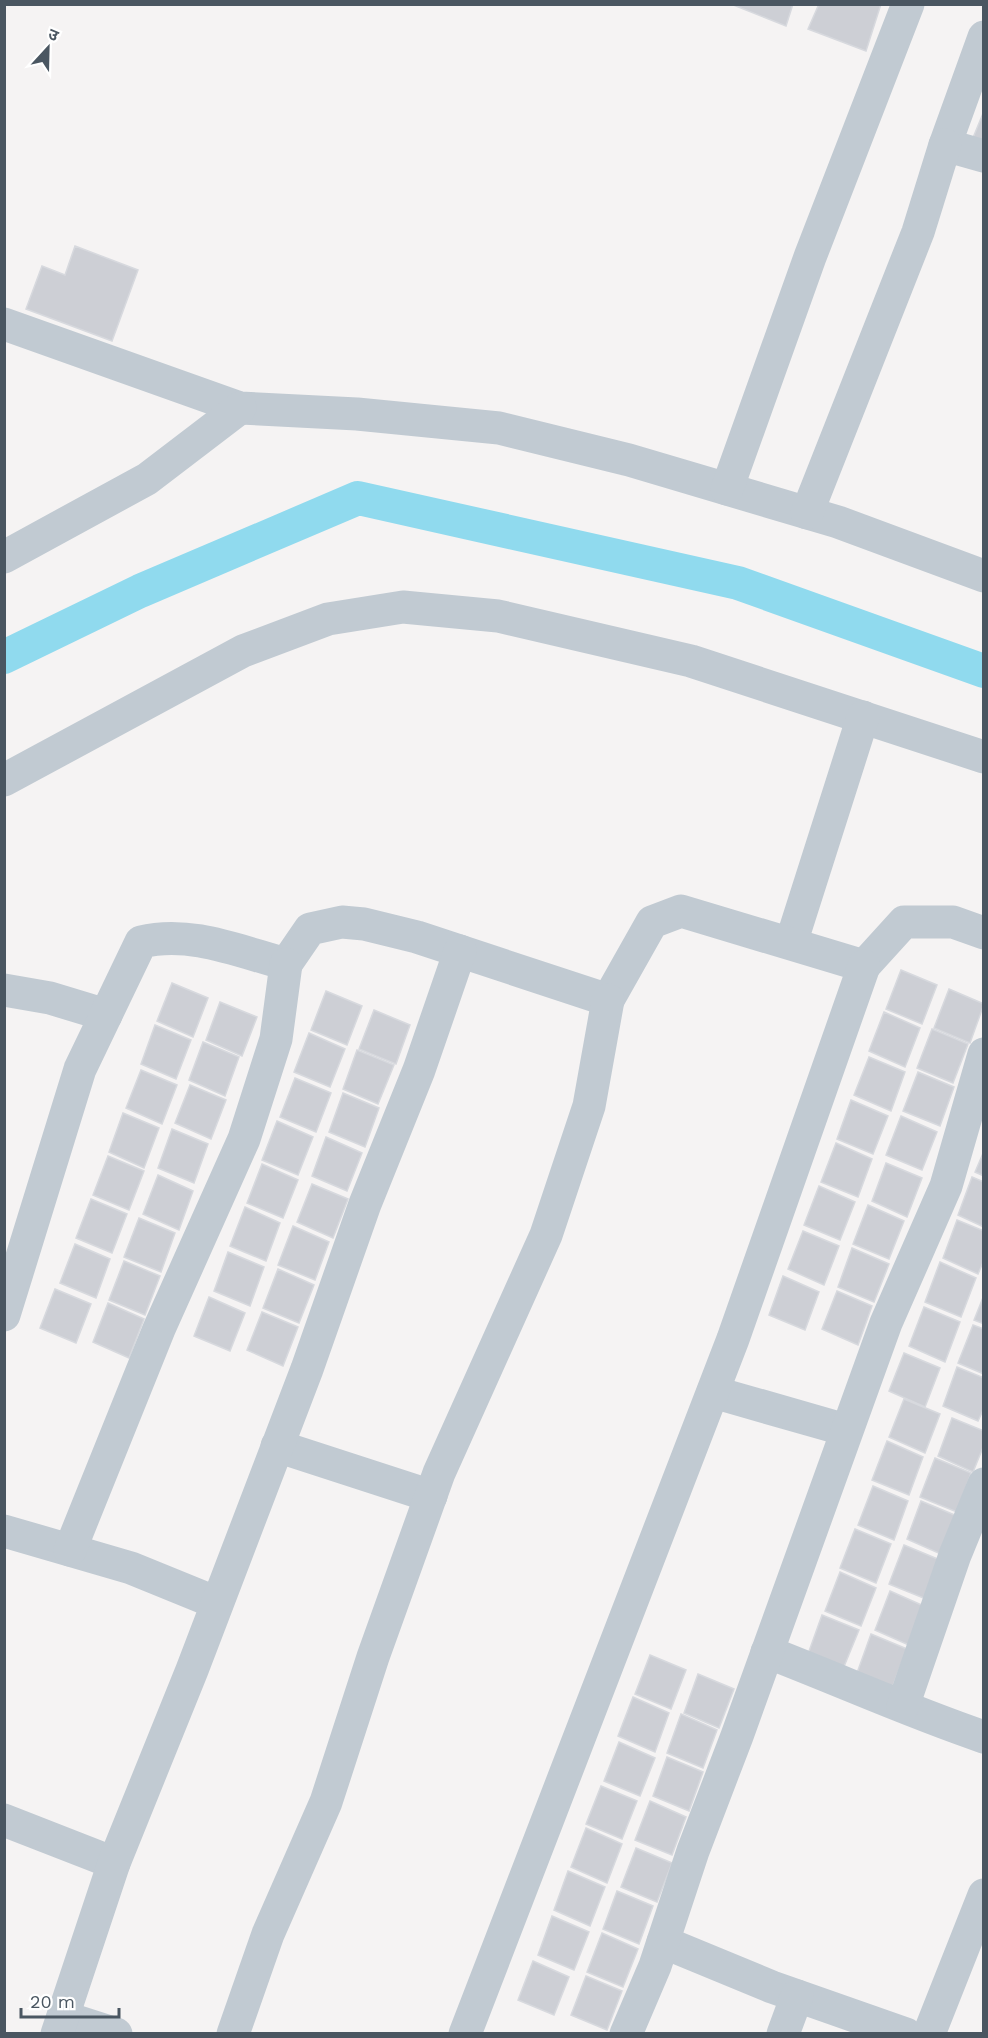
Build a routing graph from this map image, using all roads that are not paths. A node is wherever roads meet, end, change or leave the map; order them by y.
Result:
1 (908, 4) edge
2 (984, 37) edge
3 (945, 145) junction
4 (984, 156) edge
5 (4, 324) edge
6 (240, 408) junction
7 (728, 489) junction
8 (807, 513) junction
9 (4, 557) edge
10 (984, 576) edge
11 (863, 717) junction
12 (984, 757) edge
13 (4, 780) edge
14 (984, 933) edge
15 (791, 943) junction
16 (460, 951) junction
17 (286, 963) junction
18 (864, 966) junction
19 (4, 990) edge
20 (608, 1000) junction
21 (106, 1015) junction
22 (984, 1054) edge
23 (4, 1315) edge
24 (713, 1392) junction
25 (846, 1430) junction
26 (277, 1446) junction
27 (984, 1484) edge
28 (431, 1496) junction
29 (4, 1531) edge
30 (70, 1550) junction
31 (217, 1603) junction
32 (767, 1652) junction
33 (903, 1706) junction
34 (984, 1737) edge
35 (4, 1820) edge
36 (114, 1863) junction
37 (982, 1901) edge
38 (663, 1942) junction
39 (797, 1996) junction
40 (60, 2025) edge
41 (117, 2034) edge
42 (233, 2034) edge
43 (465, 2034) edge
44 (626, 2034) edge
45 (783, 2034) edge
46 (906, 2034) edge
47 (929, 2034) edge

1 - 7 street
2 - 3 street
3 - 4 street
3 - 8 street
5 - 6 street
6 - 7 street
6 - 9 street
7 - 8 street
8 - 10 street
11 - 12 street
11 - 13 street
11 - 15 street
14 - 18 street
15 - 18 street
15 - 20 street
16 - 17 street
16 - 20 street
16 - 26 street
17 - 21 street
17 - 30 street
18 - 24 street
19 - 21 street
20 - 28 street
21 - 23 street
22 - 25 street
24 - 25 street
24 - 43 street
25 - 32 street
26 - 28 street
26 - 31 street
27 - 33 street
28 - 42 street
29 - 30 street
30 - 31 street
31 - 36 street
32 - 33 street
32 - 38 street
33 - 34 street
35 - 36 street
36 - 40 street
37 - 47 street
38 - 39 street
38 - 44 street
39 - 45 street
39 - 46 street
40 - 41 street

